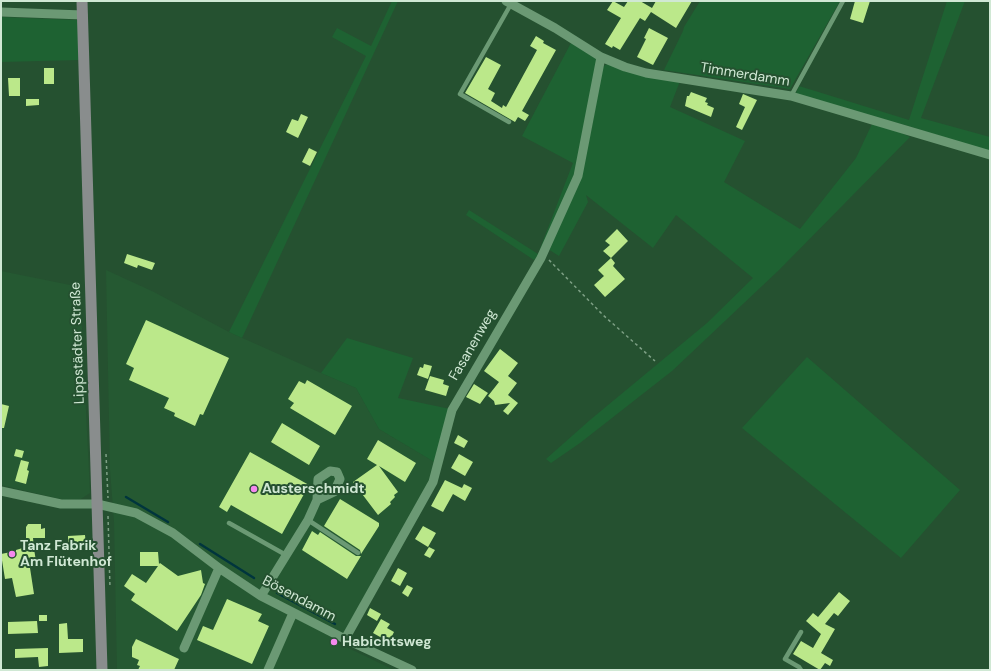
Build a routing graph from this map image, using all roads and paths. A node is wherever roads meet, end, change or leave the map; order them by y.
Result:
1 (82, 1) edge
2 (843, 1) edge
3 (508, 2) edge
4 (1, 12) edge
5 (83, 15) junction
6 (601, 57) junction
7 (791, 96) junction
8 (509, 122) dead end
9 (990, 155) edge
10 (542, 256) junction
11 (655, 360) dead end
12 (1, 491) edge
13 (318, 500) dead end
14 (97, 504) junction
15 (308, 520) junction
16 (229, 523) dead end
17 (358, 553) dead end
18 (286, 555) junction
19 (220, 568) junction
20 (261, 596) junction
21 (293, 613) junction
22 (801, 632) dead end
23 (345, 639) junction
24 (184, 648) dead end
25 (102, 670) edge
26 (268, 670) edge
27 (412, 670) edge
28 (801, 670) edge

1 - 5 main road, Lippstädter Straße
2 - 7 lane
3 - 6 street, Timmerdamm
3 - 8 lane
4 - 5 street
5 - 14 main road, Lippstädter Straße
6 - 7 street, Timmerdamm
6 - 10 street, Fasanenweg
7 - 9 street, Timmerdamm
10 - 11 path
10 - 23 street, Fasanenweg
12 - 14 street, Bösendamm
13 - 15 street
14 - 19 street, Bösendamm
14 - 25 main road, Lippstädter Straße
15 - 17 lane
15 - 18 street
16 - 18 lane
18 - 20 street
19 - 20 street, Bösendamm
19 - 24 street
20 - 21 street, Bösendamm
21 - 23 street, Bösendamm
21 - 26 street
22 - 28 lane
23 - 27 street, Bösendamm

